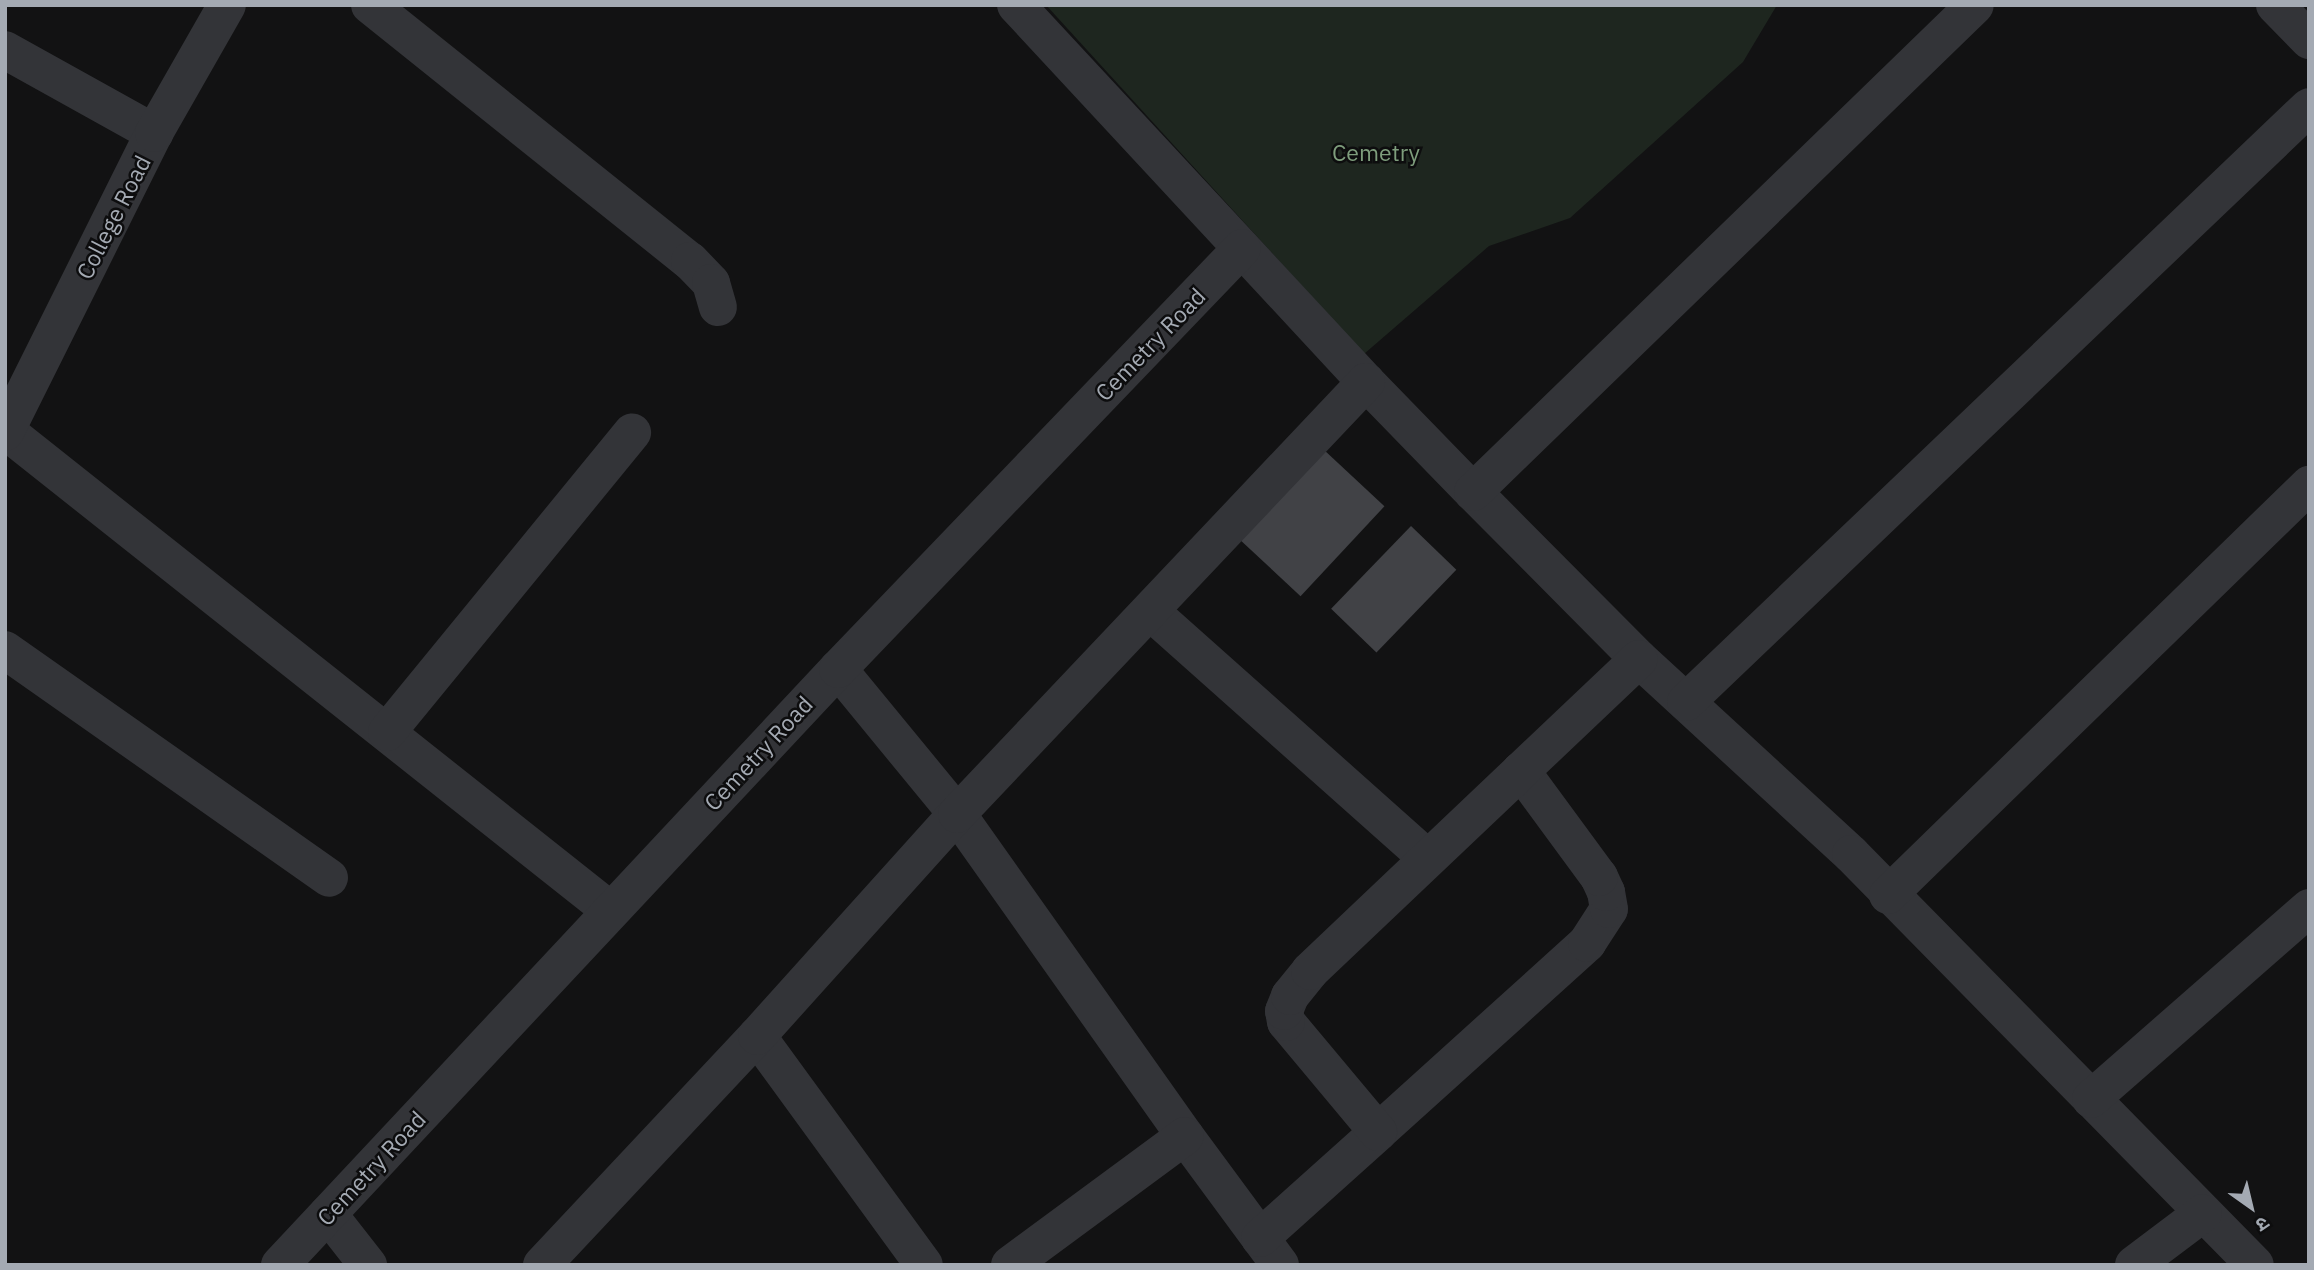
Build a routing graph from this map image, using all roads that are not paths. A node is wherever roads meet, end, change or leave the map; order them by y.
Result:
1 (227, 5) edge
2 (370, 5) edge
3 (1016, 5) edge
4 (1975, 5) edge
5 (2275, 5) edge
6 (2309, 40) edge
7 (5, 50) edge
8 (2309, 107) edge
9 (154, 133) junction
10 (1242, 248) junction
11 (718, 307) dead end
12 (1366, 382) junction
13 (6, 431) edge
14 (632, 433) dead end
15 (2309, 485) edge
16 (1473, 492) junction
17 (1151, 612) junction
18 (5, 650) edge
19 (1639, 659) junction
20 (838, 669) junction
21 (1686, 702) junction
22 (387, 732) junction
23 (1521, 771) junction
24 (957, 814) junction
25 (1427, 858) junction
26 (329, 878) dead end
27 (1888, 894) junction
28 (2309, 908) edge
29 (610, 910) junction
30 (757, 1036) junction
31 (2091, 1099) junction
32 (1378, 1132) junction
33 (1185, 1136) junction
34 (2203, 1213) junction
35 (328, 1214) junction
36 (1270, 1251) edge
37 (281, 1265) edge
38 (368, 1265) edge
39 (542, 1265) edge
40 (924, 1265) edge
41 (1010, 1265) edge
42 (2134, 1265) edge
43 (2255, 1265) edge

1 - 9 street, College Road
2 - 11 street
3 - 10 street
4 - 16 street
5 - 6 street
7 - 9 street
8 - 21 street
9 - 13 street, College Road
10 - 12 street
10 - 20 street, Cemetry Road
12 - 16 street
12 - 17 street
13 - 22 street
14 - 22 street
15 - 27 street
16 - 19 street
17 - 24 street
17 - 25 street
18 - 26 street
19 - 21 street
19 - 23 street
20 - 24 street
20 - 29 street, Cemetry Road
21 - 27 street
22 - 29 street
23 - 25 street
23 - 32 street
24 - 30 street
24 - 33 street
25 - 32 street
27 - 31 street
28 - 31 street
29 - 35 street, Cemetry Road
30 - 39 street
30 - 40 street
31 - 34 street
32 - 36 street
33 - 36 street
33 - 41 street
34 - 42 street
34 - 43 street
35 - 37 street, Cemetry Road
35 - 38 street

